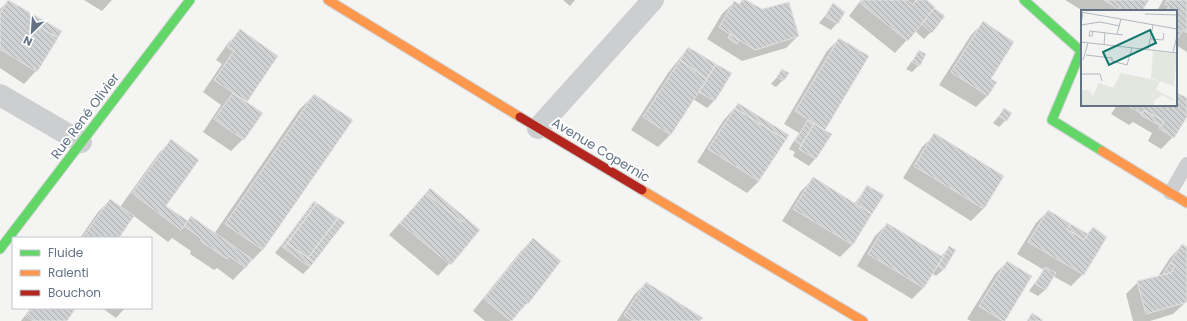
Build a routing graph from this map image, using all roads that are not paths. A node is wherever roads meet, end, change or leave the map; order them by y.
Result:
1 (190, 0) edge
2 (328, 0) edge
3 (653, 0) edge
4 (1024, 0) edge
5 (0, 94) edge
6 (538, 128) junction
7 (81, 142) junction
8 (1187, 164) edge
9 (1170, 193) junction
10 (1187, 203) edge
11 (0, 249) edge
12 (863, 321) edge

1 - 7 street, Rue René Olivier
2 - 6 street, Avenue Copernic
3 - 6 street
4 - 9 street
5 - 7 street
6 - 12 street, Avenue Copernic
7 - 11 street, Rue René Olivier
8 - 9 lane
9 - 10 street

